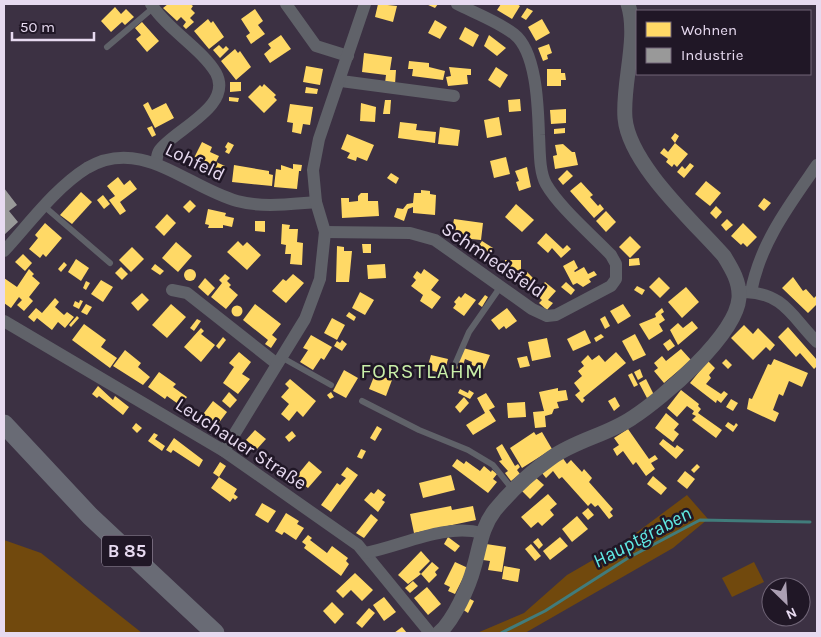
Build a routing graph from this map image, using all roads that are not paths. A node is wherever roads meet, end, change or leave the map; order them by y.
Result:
1 (286, 4) edge
2 (365, 4) edge
3 (456, 4) edge
4 (628, 4) edge
5 (152, 6) edge
6 (107, 47) dead end
7 (348, 56) junction
8 (340, 81) junction
9 (454, 96) dead end
10 (156, 162) junction
11 (817, 165) edge
12 (316, 202) junction
13 (45, 207) junction
14 (325, 232) junction
15 (4, 251) edge
16 (110, 263) dead end
17 (501, 286) junction
18 (172, 290) dead end
19 (745, 292) junction
20 (4, 321) edge
21 (817, 342) edge
22 (279, 361) junction
23 (450, 376) dead end
24 (331, 385) dead end
25 (362, 401) dead end
26 (4, 424) edge
27 (224, 451) junction
28 (514, 491) junction
29 (482, 533) junction
30 (365, 553) junction
31 (215, 633) edge
32 (430, 633) edge
33 (439, 633) edge

1 - 7 street
2 - 7 street
3 - 17 street, Schmiedsfeld
4 - 19 street
5 - 6 lane
5 - 10 street
7 - 8 street
8 - 9 street
8 - 12 street
10 - 12 street, Lohfeld
10 - 13 street, Lohfeld
11 - 19 street
12 - 14 street
13 - 15 street, Lohfeld
13 - 16 lane
14 - 17 street, Schmiedsfeld
14 - 22 street
17 - 23 lane
18 - 22 street
19 - 21 street
19 - 28 street
20 - 27 street, Leuchauer Straße
22 - 24 lane
22 - 27 street
25 - 28 lane
26 - 31 main road, B 85
27 - 30 street, Leuchauer Straße
28 - 29 street
29 - 30 street
29 - 33 street
30 - 32 street, Leuchauer Straße

